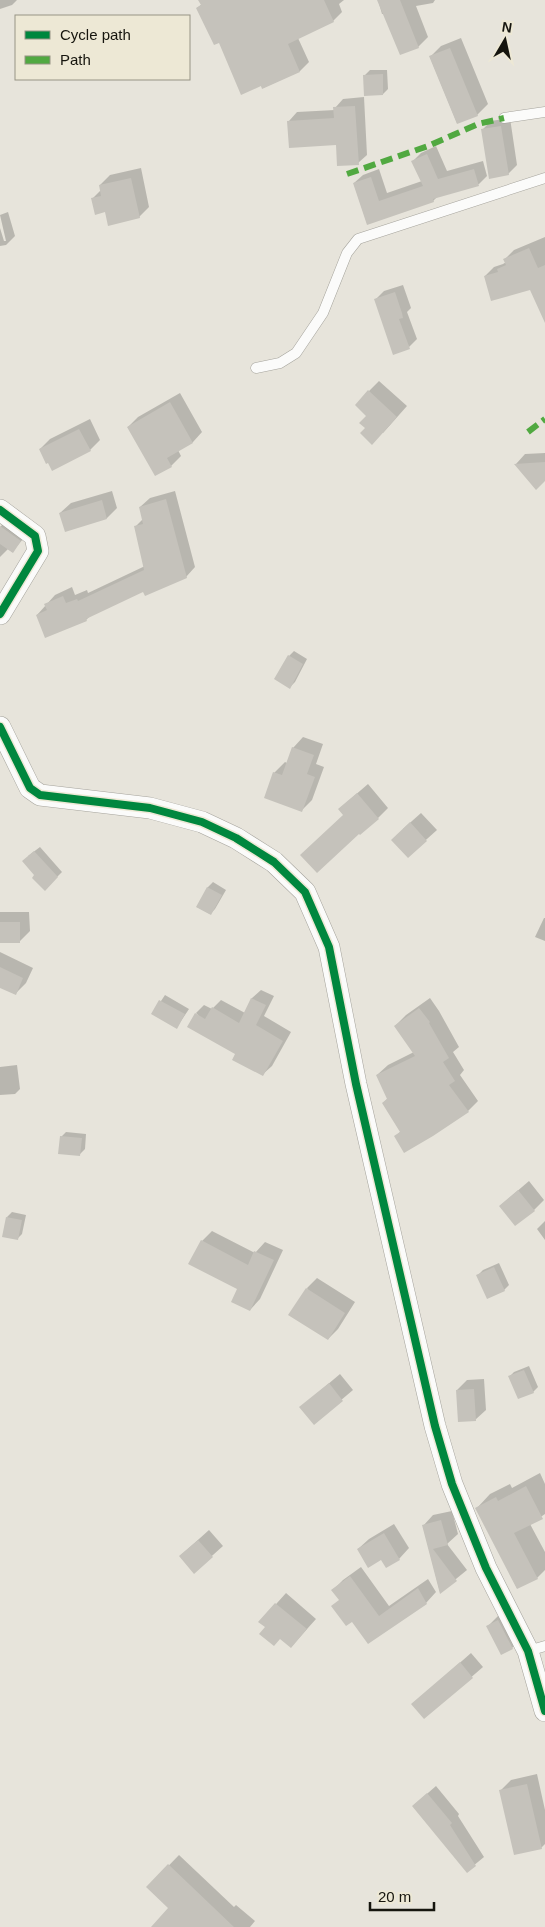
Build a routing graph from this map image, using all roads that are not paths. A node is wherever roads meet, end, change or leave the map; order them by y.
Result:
1 (545, 112) edge
2 (504, 118) dead end
3 (545, 178) edge
4 (256, 368) dead end
5 (0, 510) edge
6 (0, 614) edge
7 (0, 727) edge
8 (537, 1648) edge
9 (545, 1711) edge

1 - 2 lane
3 - 4 lane
5 - 6 street
7 - 8 street
8 - 9 street

